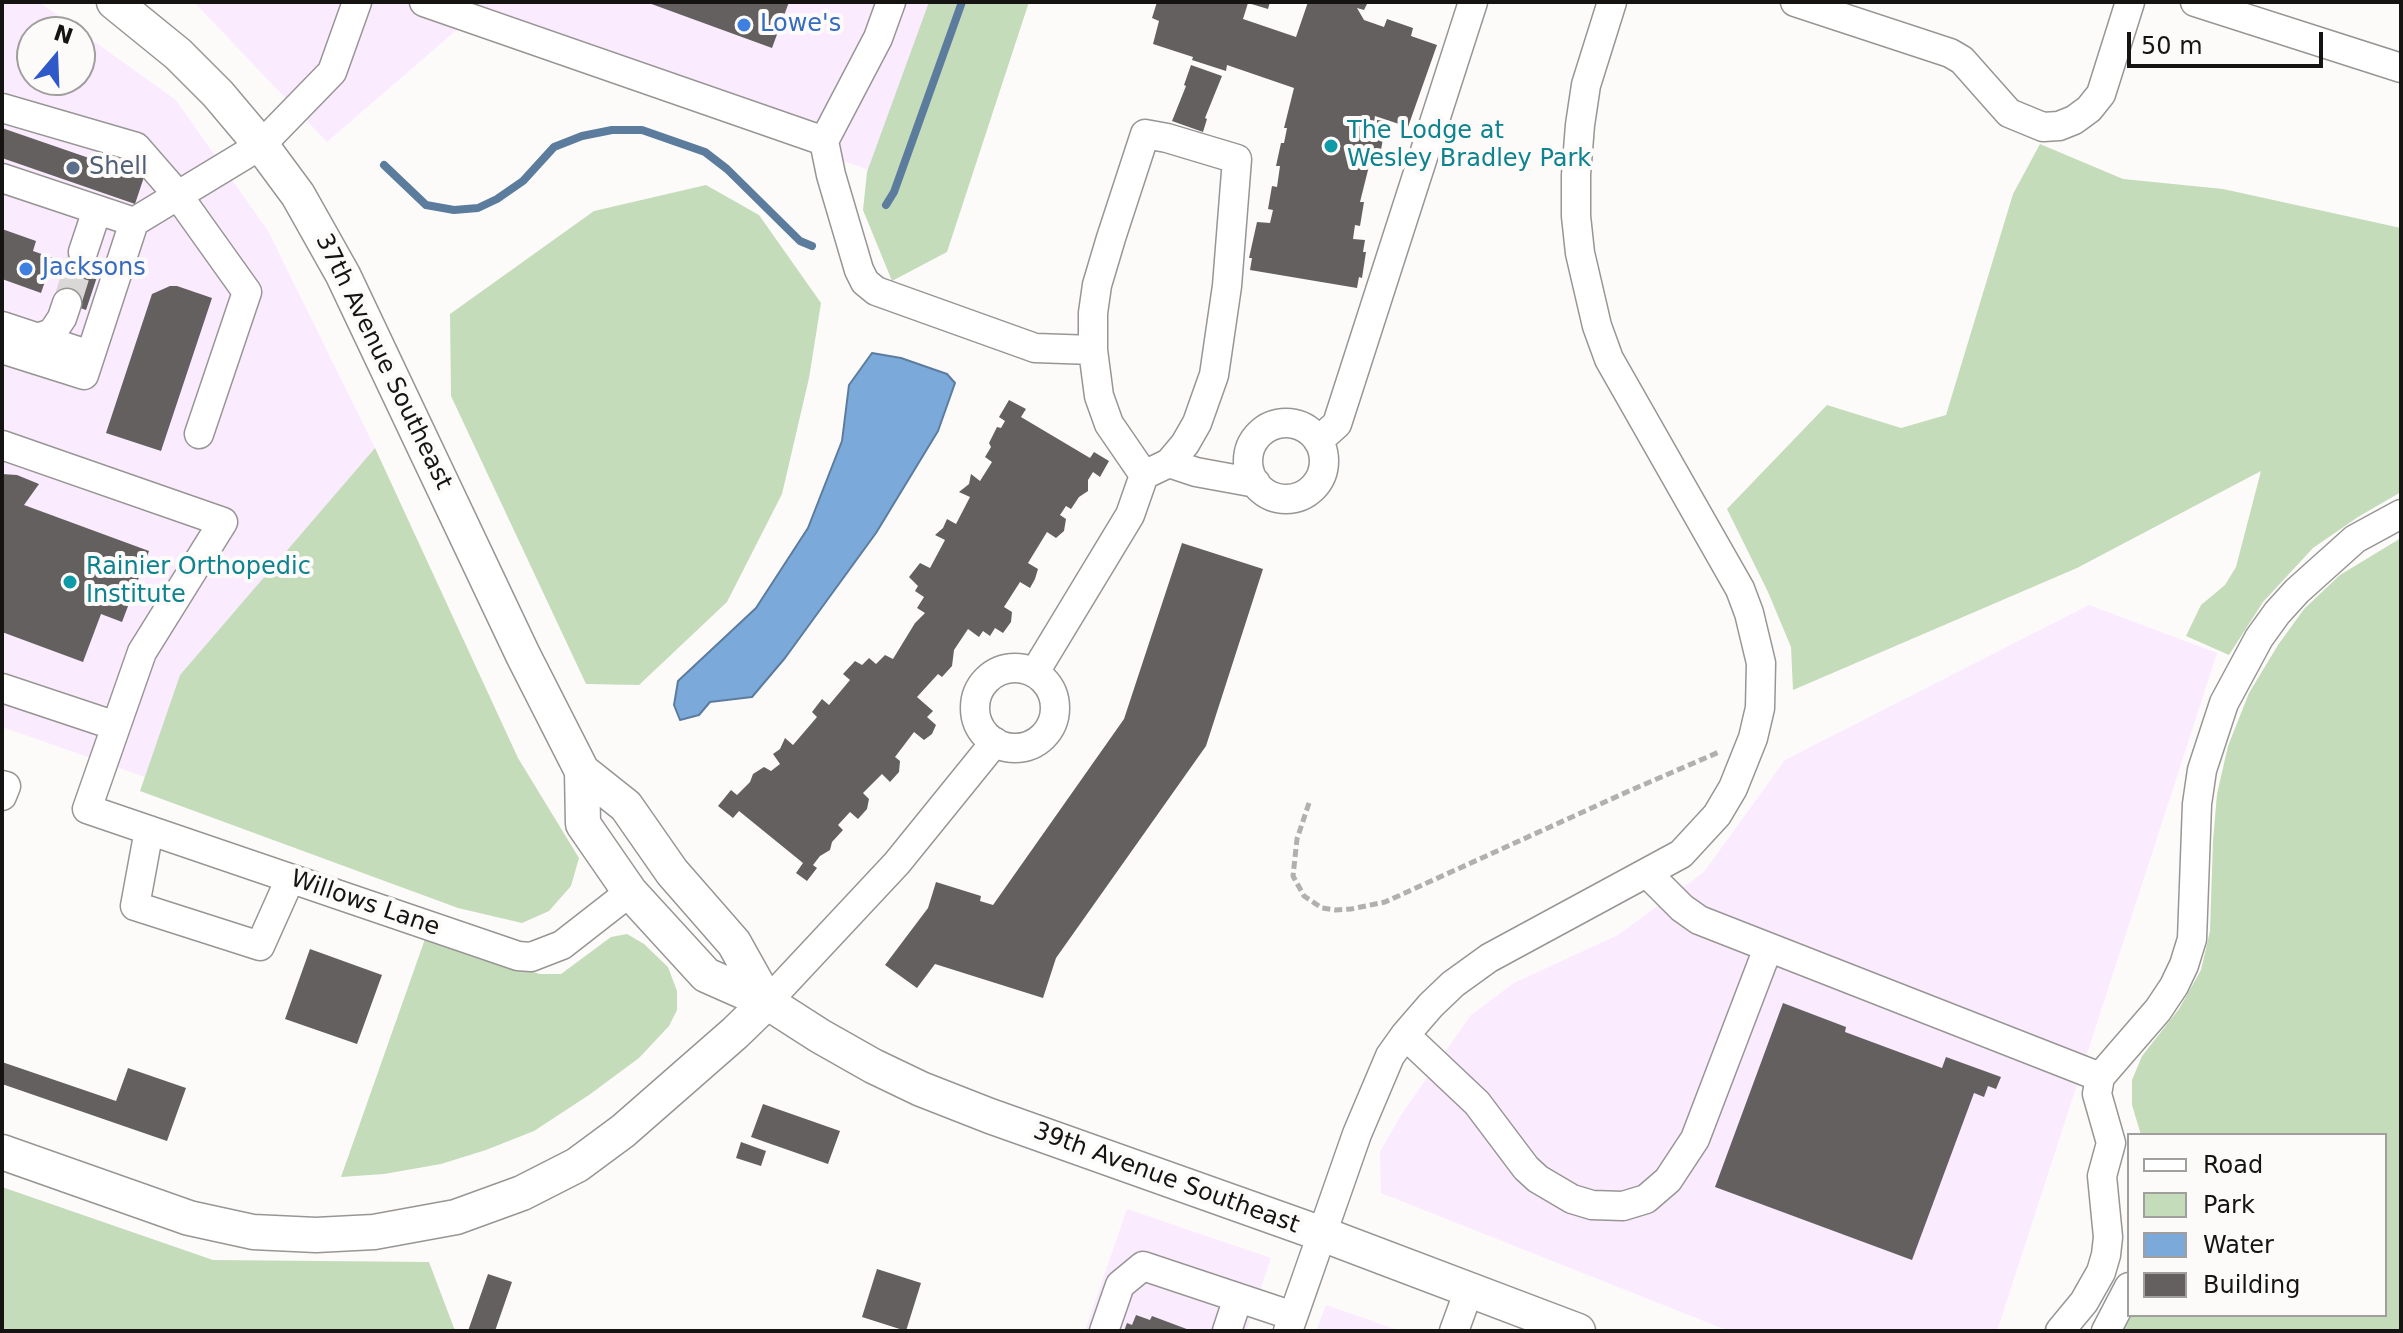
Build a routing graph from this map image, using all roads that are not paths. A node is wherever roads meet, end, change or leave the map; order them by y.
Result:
1 (97, 2) edge
2 (357, 2) edge
3 (424, 2) edge
4 (891, 2) edge
5 (1473, 2) edge
6 (1612, 2) edge
7 (1795, 2) edge
8 (2130, 2) edge
9 (2195, 2) edge
10 (125, 8) edge
11 (2401, 68) edge
12 (2, 108) edge
13 (824, 141) junction
14 (261, 145) junction
15 (2, 178) edge
16 (177, 194) junction
17 (97, 210) junction
18 (134, 222) junction
19 (83, 252) tunnel mouth
20 (67, 303) tunnel mouth
21 (2, 326) edge
22 (37, 338) junction
23 (2, 349) edge
24 (1093, 350) junction
25 (90, 355) junction
26 (199, 434) dead end
27 (1318, 441) junction
28 (2, 445) edge
29 (1156, 469) junction
30 (1256, 483) junction
31 (2401, 514) edge
32 (1035, 672) junction
33 (2, 688) edge
34 (116, 726) junction
35 (995, 742) junction
36 (582, 771) junction
37 (2, 785) edge
38 (2, 796) edge
39 (149, 830) junction
40 (672, 872) joint
41 (1648, 874) junction
42 (290, 879) junction
43 (630, 892) junction
44 (1768, 948) junction
45 (767, 1002) junction
46 (1405, 1035) junction
47 (2100, 1077) junction
48 (2120, 1147) edge
49 (2, 1152) edge
50 (1322, 1234) junction
51 (1469, 1290) junction
52 (2127, 1291) edge
53 (1238, 1298) junction
54 (1290, 1324) edge
55 (1572, 1330) edge
56 (1104, 1331) edge
57 (1227, 1331) edge
58 (1454, 1331) edge
59 (2060, 1331) edge
60 (2106, 1331) edge

1 - 10 main road, 37th Avenue Southeast
2 - 14 street
3 - 13 street
4 - 13 street
5 - 27 street
6 - 41 street
7 - 8 street
9 - 11 street
10 - 14 main road, 37th Avenue Southeast
12 - 16 street
13 - 24 street
14 - 16 street
14 - 36 main road, 37th Avenue Southeast
15 - 17 street
16 - 18 street
16 - 26 street
17 - 18 street
17 - 19 street
18 - 25 street
20 - 22 street
21 - 22 street
22 - 25 street
23 - 25 street
24 - 29 street
24 - 29 street
27 - 30 street
27 - 30 street
28 - 34 street
29 - 30 street
29 - 32 street
31 - 47 street
32 - 35 street
32 - 35 street
33 - 34 street
34 - 39 street, Willows Lane
35 - 45 street
36 - 40 main road, 37th Avenue Southeast
36 - 43 main road, 37th Avenue Southeast
37 - 38 street
39 - 42 street, Willows Lane
39 - 42 street
40 - 45 main road, 39th Avenue Southeast
41 - 44 street
41 - 46 street
42 - 43 street, Willows Lane
43 - 45 main road, 39th Avenue Southeast
44 - 46 street
44 - 47 street
45 - 49 main road
45 - 50 main road, 39th Avenue Southeast
46 - 50 street
47 - 48 street
48 - 59 street
50 - 51 main road, 39th Avenue Southeast
50 - 54 street
51 - 55 main road, 39th Avenue Southeast
51 - 58 street
52 - 60 street
53 - 54 street
53 - 56 street
53 - 57 street

